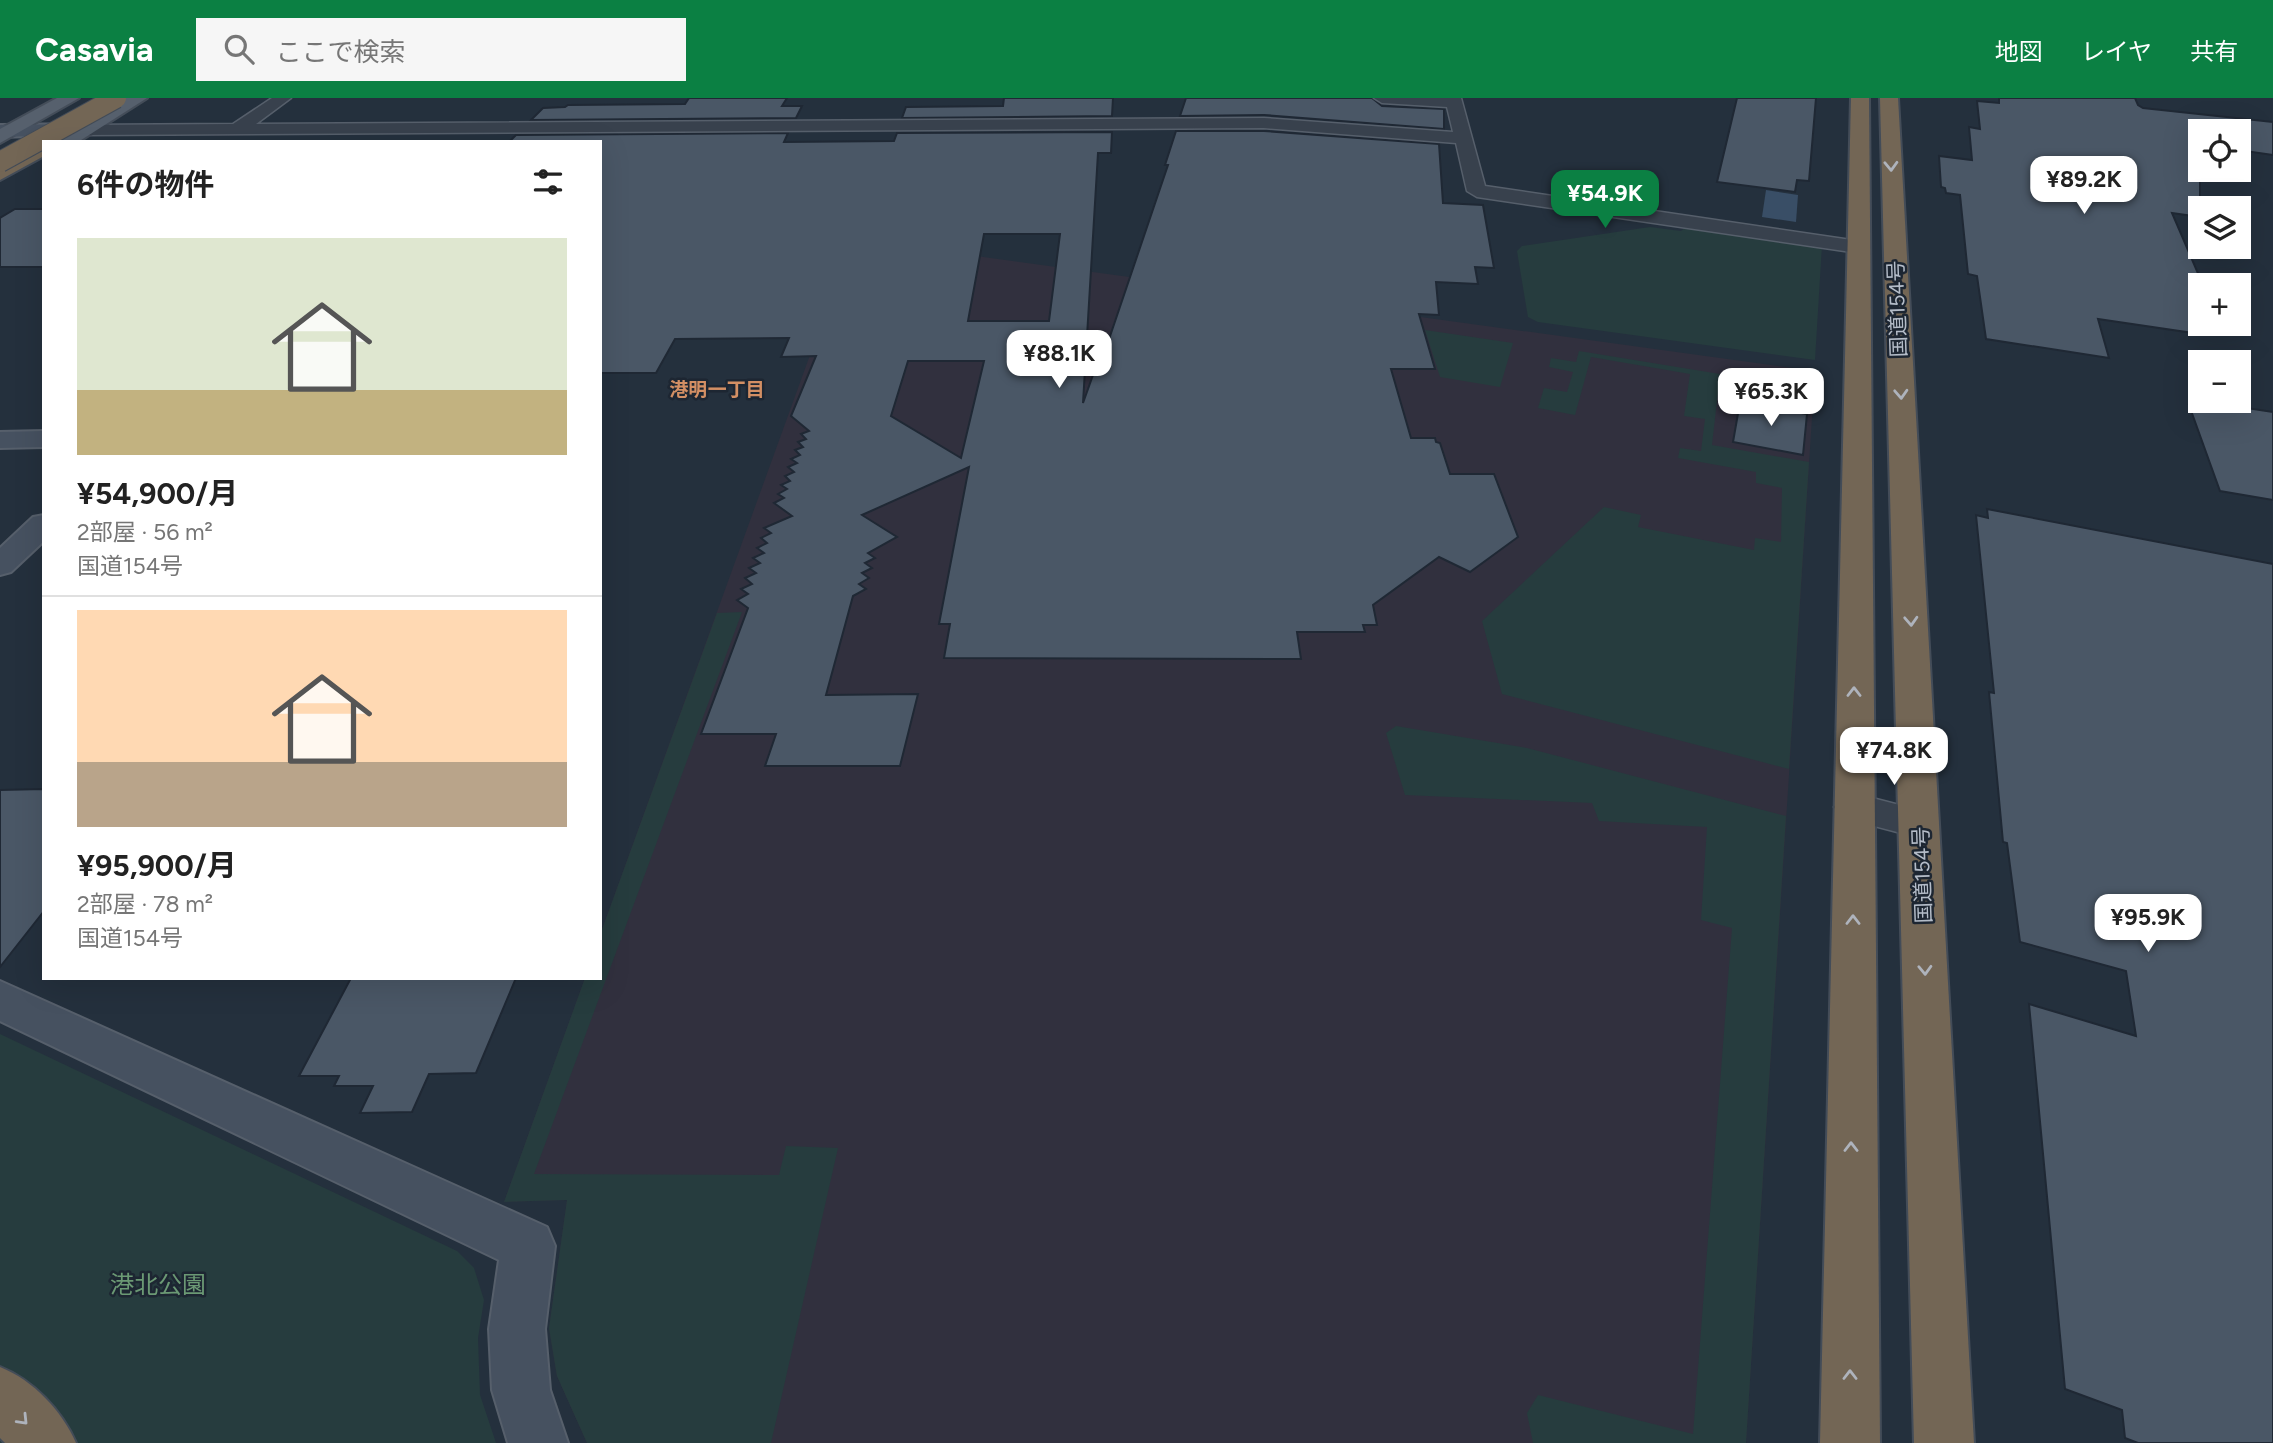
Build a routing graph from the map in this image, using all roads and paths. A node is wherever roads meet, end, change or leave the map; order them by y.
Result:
1 (70, 98) edge
2 (83, 98) edge
3 (100, 98) edge
4 (116, 98) edge
5 (131, 98) edge
6 (138, 98) edge
7 (283, 98) edge
8 (1382, 98) edge
9 (1860, 98) edge
10 (1889, 98) edge
11 (1454, 100) edge
12 (486, 108) dead end
13 (471, 128) junction
14 (237, 129) junction
15 (84, 130) junction
16 (3, 135) edge
17 (1464, 138) junction
18 (58, 140) edge
19 (67, 140) edge
20 (42, 152) edge
21 (42, 152) edge
22 (0, 154) edge
23 (0, 162) edge
24 (0, 174) edge
25 (0, 179) edge
26 (1858, 247) junction
27 (42, 439) edge
28 (0, 440) edge
29 (42, 526) edge
30 (0, 565) edge
31 (1853, 807) junction
32 (1920, 824) junction
33 (0, 1000) edge
34 (0, 1396) edge
35 (46, 1443) edge
36 (538, 1443) edge
37 (1850, 1443) edge
38 (1944, 1443) edge

1 - 16 main road
2 - 16 highway
3 - 22 highway
4 - 23 highway, bridge
5 - 18 highway
6 - 15 main road
7 - 14 street
8 - 11 street
9 - 26 highway, 国道154号
10 -> 32 highway, 国道154号
11 - 17 street
12 - 13 street
13 - 14 street
13 - 17 street
14 - 15 street
15 - 16 street
15 - 19 main road
17 - 26 street
20 - 24 highway
21 - 25 main road
31 -> 26 highway, 国道154号
27 - 28 street
29 - 30 street
31 - 32 street
37 -> 31 highway, 国道154号
32 -> 38 highway, 国道154号
33 - 36 street
34 -> 35 highway

